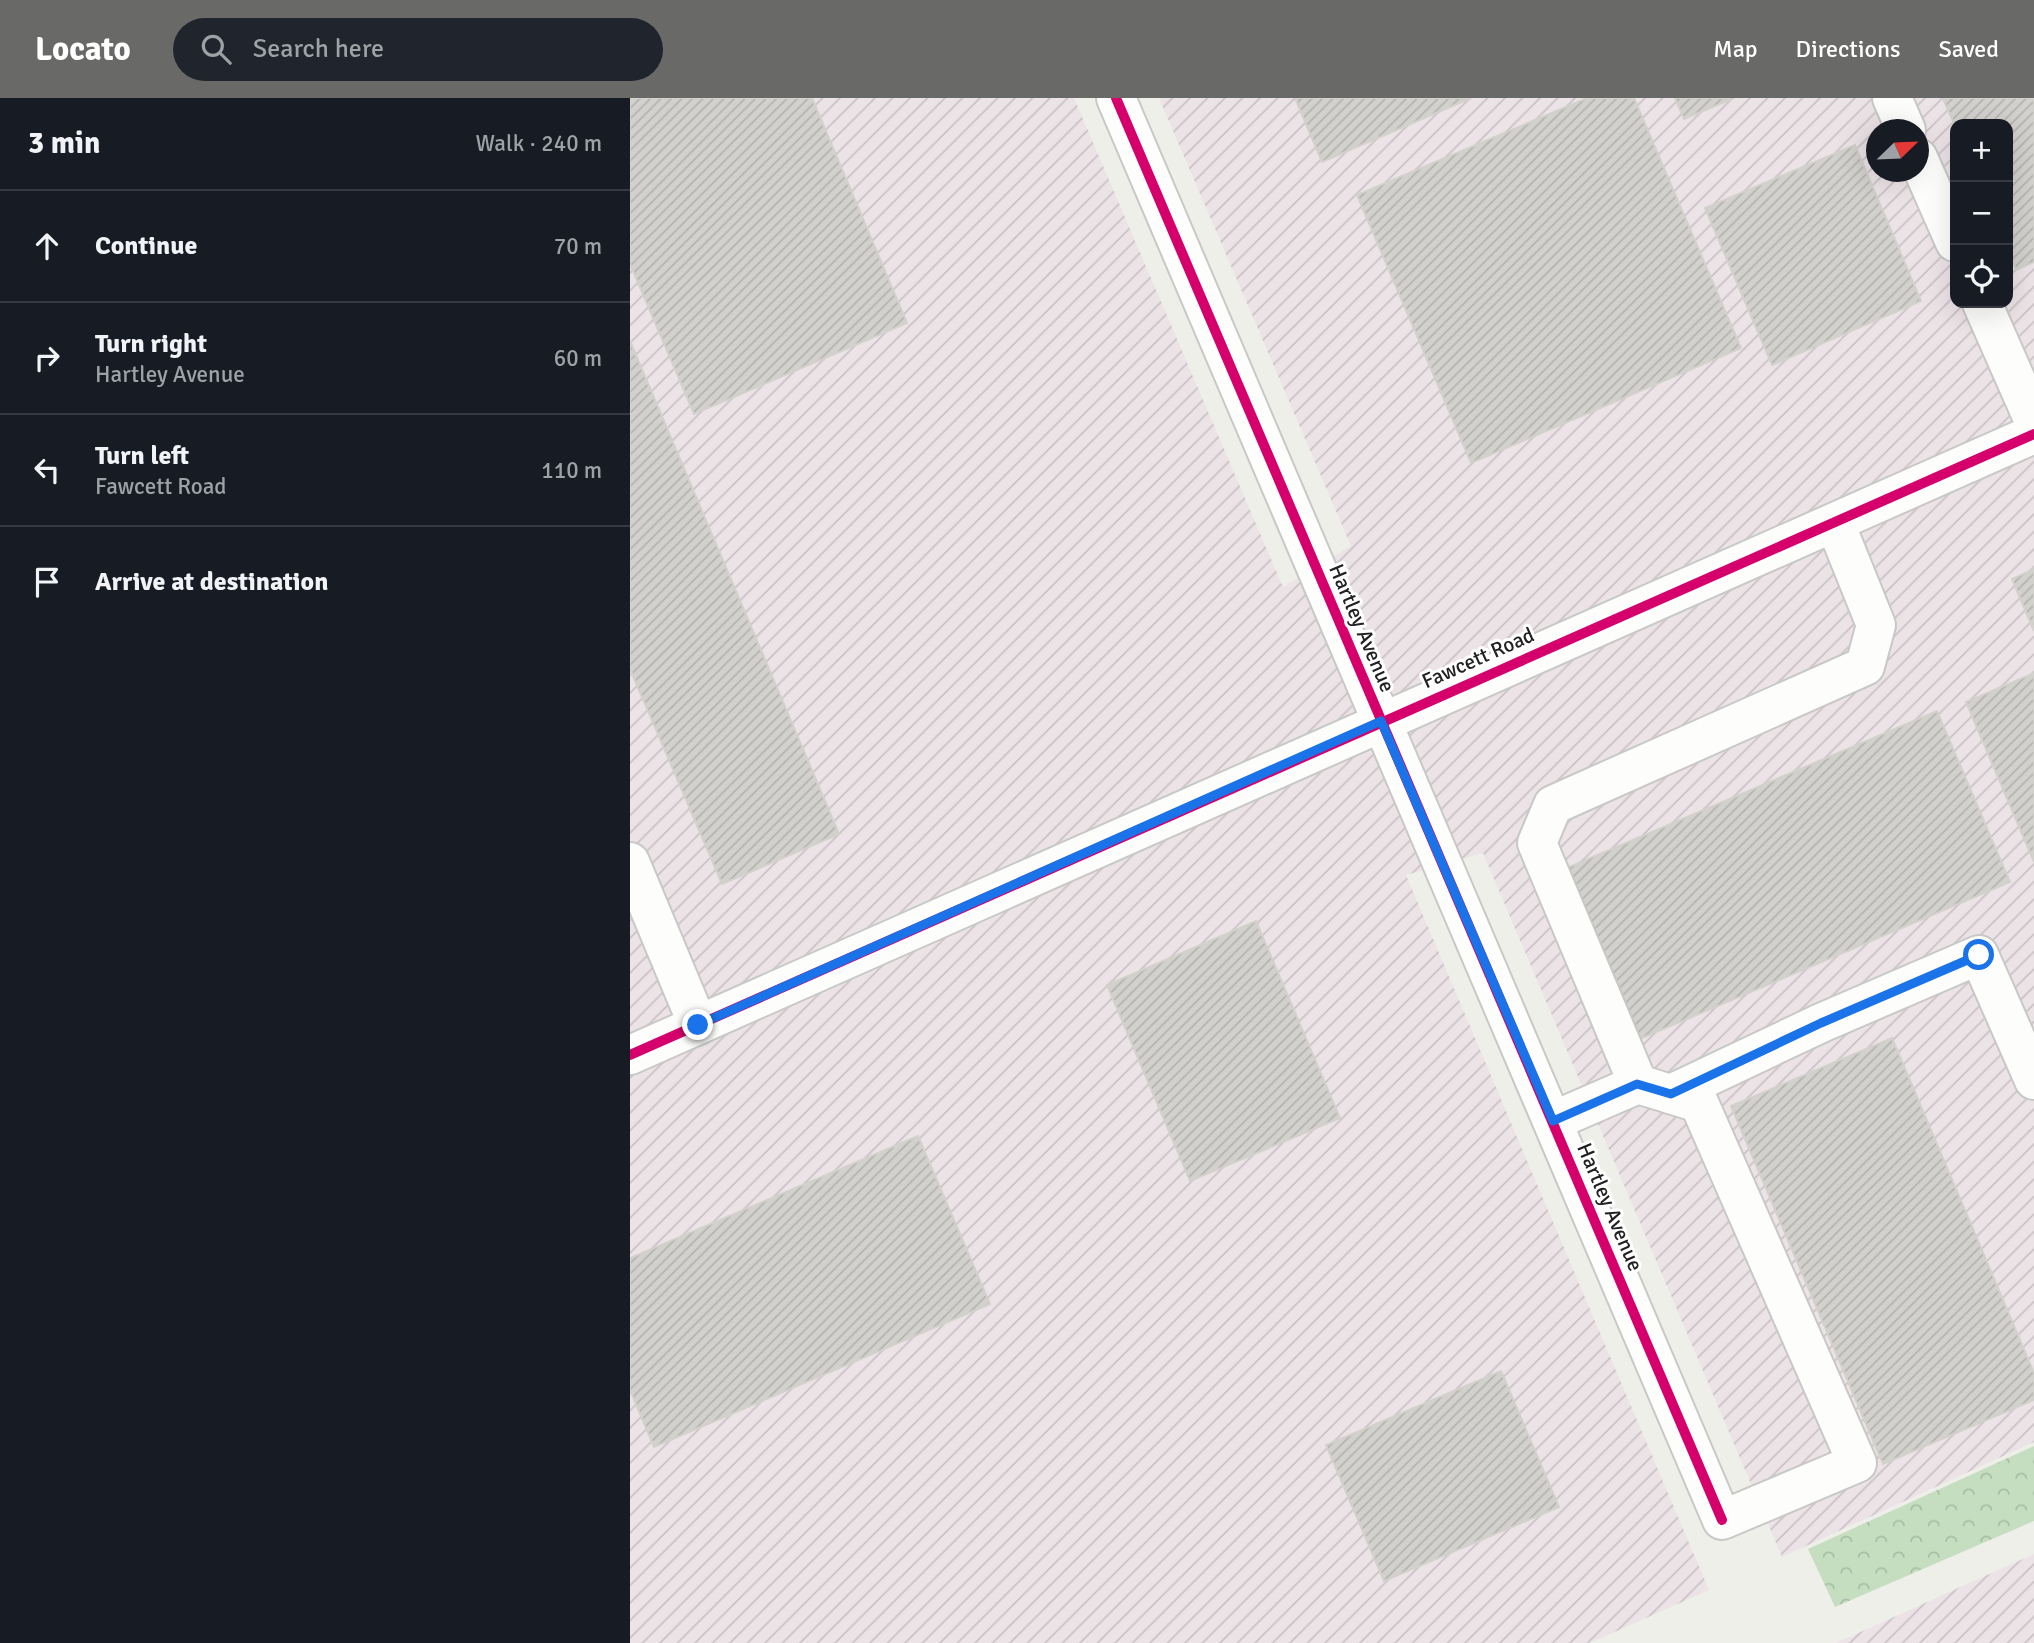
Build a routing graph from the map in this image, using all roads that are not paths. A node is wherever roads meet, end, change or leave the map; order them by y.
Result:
1 (1116, 98) edge
2 (1892, 98) edge
3 (1901, 119) edge
4 (1929, 181) edge
5 (1950, 230) edge
6 (1984, 308) edge
7 (2034, 421) edge
8 (2034, 434) edge
9 (1835, 523) junction
10 (1381, 721) junction
11 (630, 862) edge
12 (698, 1025) junction
13 (630, 1055) edge
14 (2034, 1080) edge
15 (1654, 1089) junction
16 (1553, 1121) junction

1 - 10 street, Hartley Avenue
2 - 3 street
4 - 5 street
6 - 7 street
8 - 9 street, Fawcett Road
9 - 10 street, Fawcett Road
9 - 15 street
10 - 12 street, Fawcett Road
10 - 16 street, Hartley Avenue
11 - 12 street
12 - 13 street, Fawcett Road
14 - 15 street
15 - 16 street
15 - 16 street, Hartley Avenue

